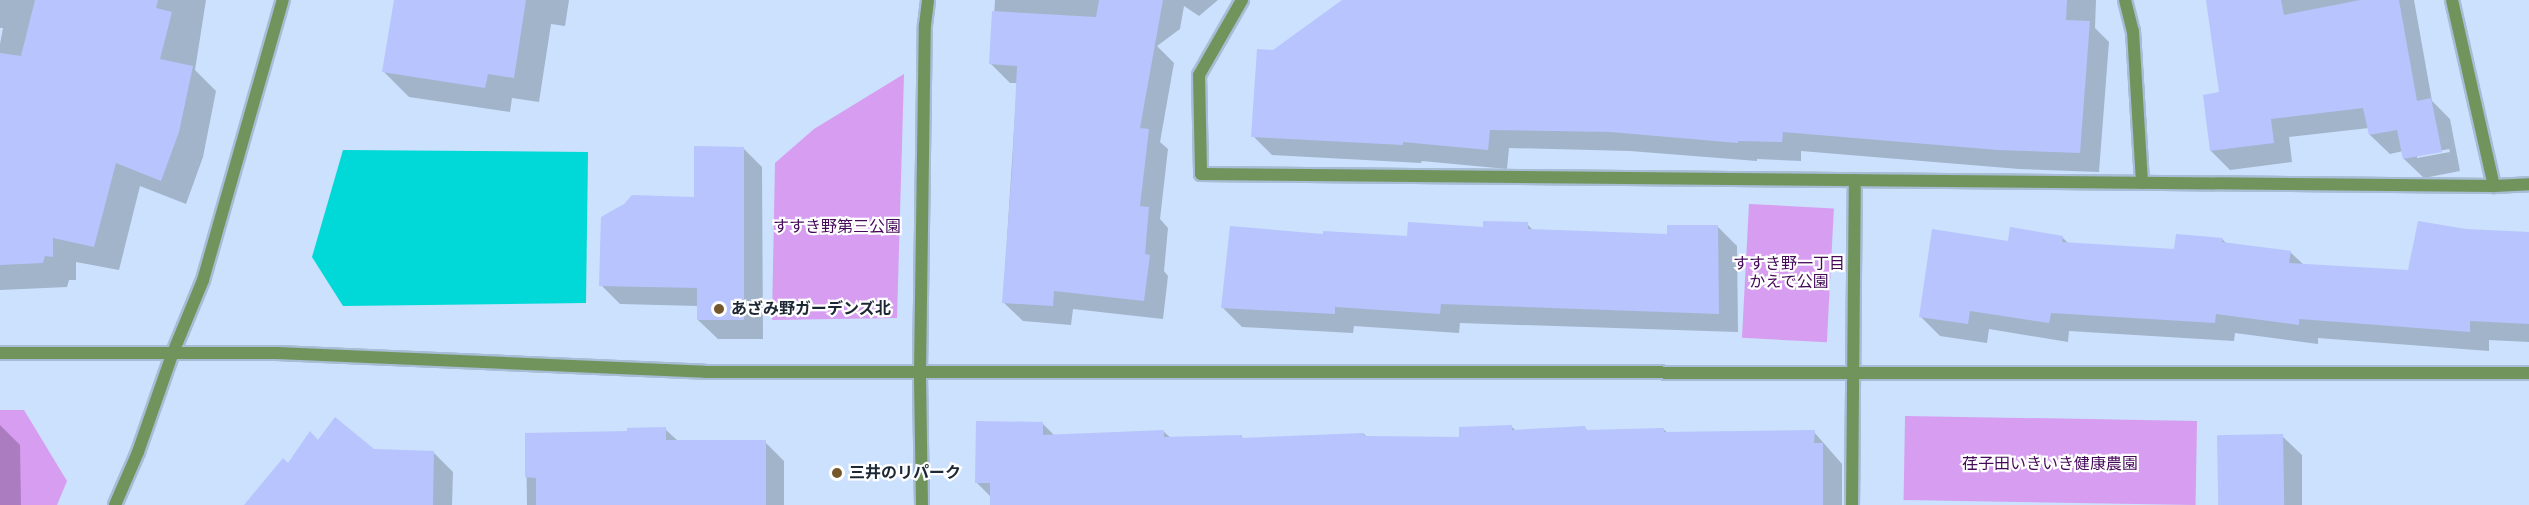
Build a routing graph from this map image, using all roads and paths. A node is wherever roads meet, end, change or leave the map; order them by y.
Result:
1 (283, 0) edge
2 (928, 0) edge
3 (1242, 0) edge
4 (2125, 0) edge
5 (2452, 0) edge
6 (1855, 180) junction
7 (2142, 183) junction
8 (2529, 184) edge
9 (2494, 186) junction
10 (0, 353) edge
11 (172, 355) junction
12 (920, 371) junction
13 (2529, 373) edge
14 (1852, 374) junction
15 (115, 505) edge
16 (922, 505) edge
17 (1852, 505) edge

1 - 11 street
2 - 12 street
3 - 6 street
4 - 7 street
5 - 9 street
6 - 7 street
6 - 14 street
7 - 9 street
8 - 9 street
10 - 11 street
11 - 12 street
11 - 15 street
12 - 14 street
12 - 16 street
13 - 14 street
14 - 17 street

